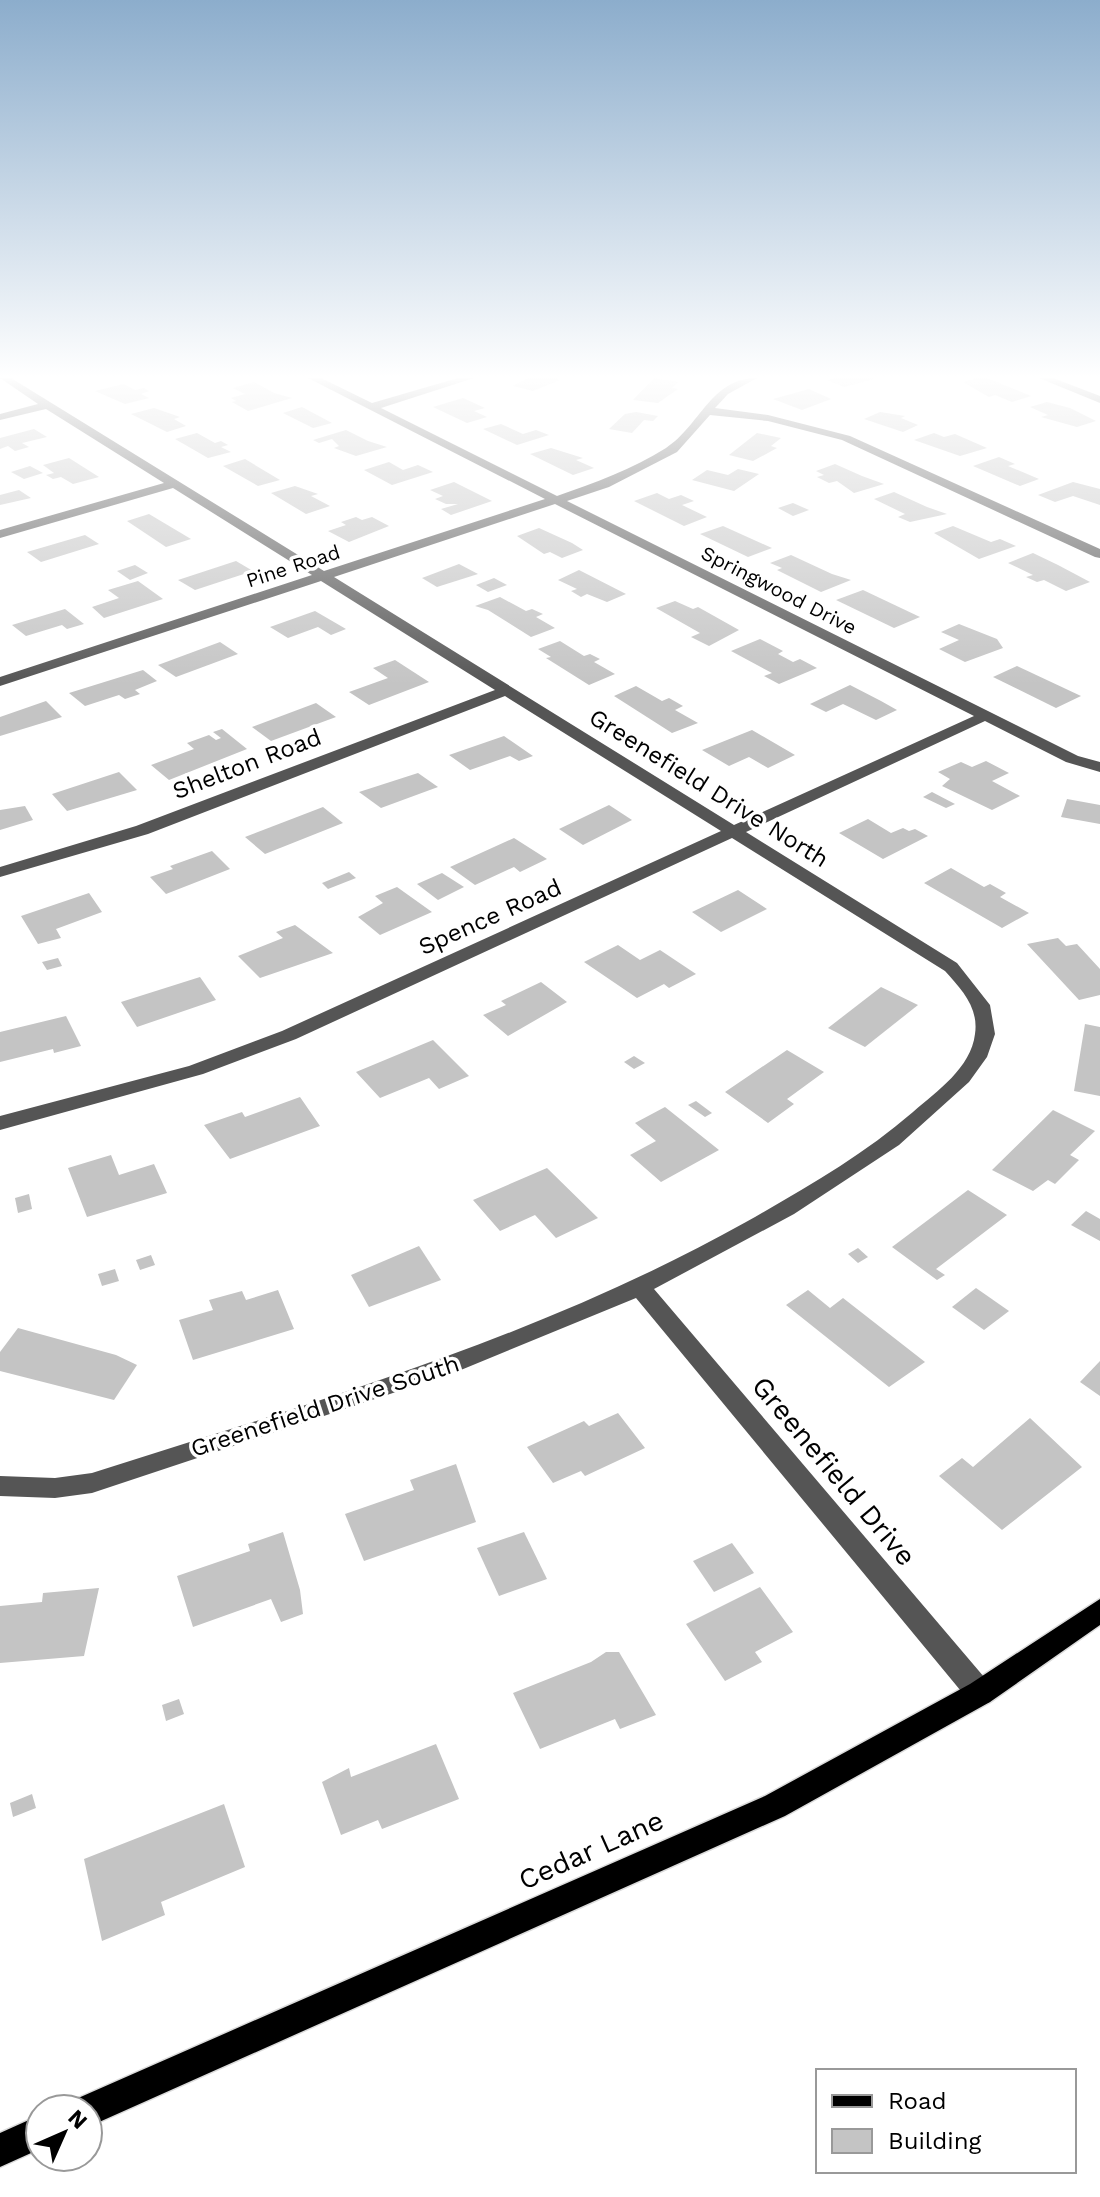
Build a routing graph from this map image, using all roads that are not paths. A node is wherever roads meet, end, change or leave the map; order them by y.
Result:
1 (168, 481) edge
2 (517, 481) edge
3 (612, 481) edge
4 (939, 481) edge
5 (174, 484) junction
6 (557, 501) junction
7 (0, 534) edge
8 (1100, 554) edge
9 (325, 577) junction
10 (0, 682) edge
11 (507, 690) junction
12 (985, 716) junction
13 (1100, 767) edge
14 (735, 832) junction
15 (0, 872) edge
16 (0, 1123) edge
17 (641, 1289) junction
18 (0, 1486) edge
19 (1100, 1610) edge
20 (980, 1693) junction
21 (104, 2104) edge
22 (24, 2139) edge
23 (0, 2150) edge

1 - 5 street, Greenefield Drive North
2 - 6 street, Springwood Drive
3 - 6 street, Pine Road
4 - 8 street
5 - 7 street
5 - 9 street, Greenefield Drive North
6 - 9 street, Pine Road
6 - 12 street, Springwood Drive
9 - 10 street, Pine Road
9 - 11 street, Greenefield Drive North
11 - 14 street, Greenefield Drive North
11 - 15 street, Shelton Road
12 - 13 street, Springwood Drive
12 - 14 street, Spence Road
14 - 16 street, Spence Road
14 - 17 street, Greenefield Drive North
17 - 18 street, Greenefield Drive South
17 - 20 street, Greenefield Drive
19 - 20 main road, Cedar Lane
20 - 21 main road, Cedar Lane
22 - 23 main road

